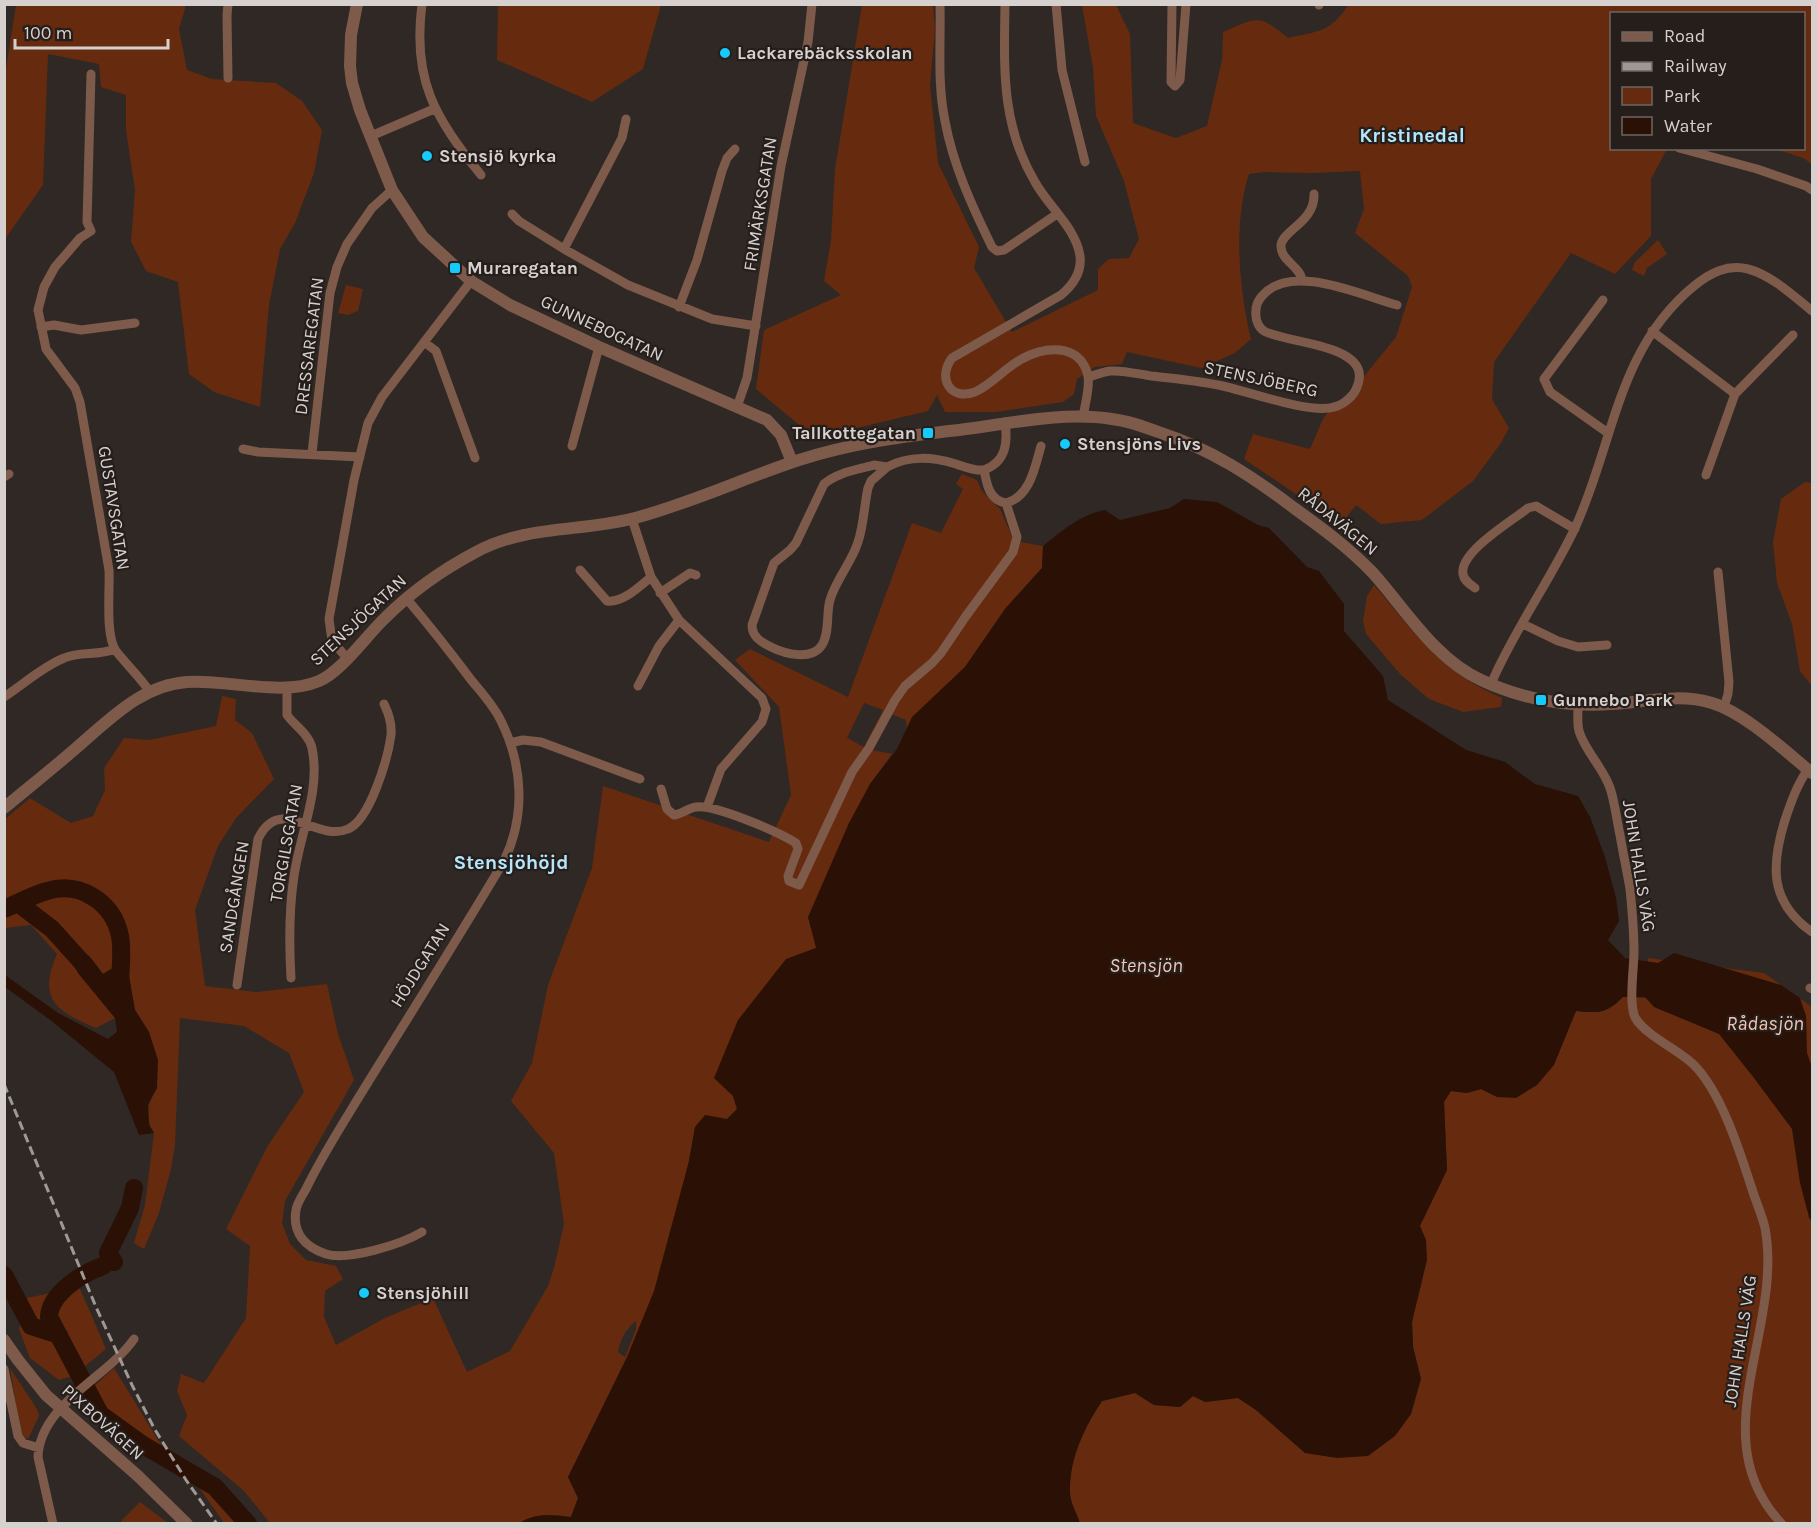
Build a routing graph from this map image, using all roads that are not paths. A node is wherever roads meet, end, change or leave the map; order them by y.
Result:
1 (228, 4) edge
2 (357, 4) edge
3 (422, 4) edge
4 (812, 4) edge
5 (940, 4) edge
6 (1005, 4) edge
7 (1056, 4) edge
8 (1172, 4) edge
9 (1186, 4) edge
10 (91, 74) dead end
11 (228, 78) dead end
12 (434, 109) junction
13 (626, 119) dead end
14 (371, 136) junction
15 (735, 148) dead end
16 (1686, 150) edge
17 (1085, 162) dead end
18 (481, 175) dead end
19 (392, 190) junction
20 (1812, 190) edge
21 (1314, 195) dead end
22 (512, 214) dead end
23 (1057, 214) junction
24 (564, 249) junction
25 (471, 281) junction
26 (1302, 281) junction
27 (1603, 300) dead end
28 (1397, 305) dead end
29 (679, 307) junction
30 (1812, 311) edge
31 (135, 323) dead end
32 (756, 326) junction
33 (40, 327) junction
34 (1652, 331) junction
35 (1793, 335) dead end
36 (424, 342) junction
37 (599, 347) junction
38 (1088, 377) junction
39 (1735, 394) junction
40 (737, 407) junction
41 (1083, 417) junction
42 (1005, 422) junction
43 (1608, 433) junction
44 (572, 446) dead end
45 (1041, 446) dead end
46 (243, 449) dead end
47 (312, 453) junction
48 (360, 457) junction
49 (475, 458) dead end
50 (792, 462) junction
51 (886, 467) junction
52 (984, 470) junction
53 (1706, 475) dead end
54 (1006, 502) junction
55 (632, 519) junction
56 (1575, 529) junction
57 (580, 570) dead end
58 (1718, 572) dead end
59 (696, 575) dead end
60 (651, 577) junction
61 (1475, 588) dead end
62 (660, 593) junction
63 (406, 598) junction
64 (679, 620) junction
65 (1523, 624) junction
66 (1607, 645) dead end
67 (115, 649) junction
68 (347, 658) junction
69 (1491, 684) junction
70 (638, 686) dead end
71 (286, 688) junction
72 (150, 692) junction
73 (4, 697) edge
74 (384, 704) dead end
75 (1578, 705) junction
76 (1724, 707) junction
77 (510, 743) junction
78 (1810, 771) edge
79 (640, 779) dead end
80 (661, 789) dead end
81 (707, 807) junction
82 (4, 808) edge
83 (306, 824) junction
84 (1812, 932) edge
85 (291, 978) dead end
86 (237, 985) dead end
87 (422, 1232) dead end
88 (134, 1339) dead end
89 (4, 1340) edge
90 (4, 1369) edge
91 (60, 1409) junction
92 (39, 1448) junction
93 (53, 1524) edge
94 (187, 1524) edge
95 (1782, 1524) edge

1 - 11 street
2 - 14 street, GUNNEBOGATAN
3 - 12 street
4 - 32 street, FRIMÄRKSGATAN
5 - 23 street
6 - 23 street
7 - 17 street
8 - 9 street
10 - 33 street, GUSTAVSGATAN
12 - 14 street
12 - 18 street
13 - 24 street
14 - 19 street, GUNNEBOGATAN
15 - 29 street
16 - 20 street
19 - 25 street, GUNNEBOGATAN
19 - 47 street, DRESSAREGATAN
21 - 26 street
22 - 24 street
23 - 38 street
24 - 29 street
25 - 36 street
25 - 37 street, GUNNEBOGATAN
26 - 28 street, STENSJÖBERG
26 - 38 street, STENSJÖBERG
27 - 43 street
29 - 32 street
30 - 34 street
31 - 33 street
32 - 40 street, FRIMÄRKSGATAN
33 - 67 street, GUSTAVSGATAN
34 - 39 street
34 - 43 street
35 - 39 street
36 - 48 street
36 - 49 street
37 - 40 street, GUNNEBOGATAN
37 - 44 street
38 - 41 street
39 - 53 street
40 - 50 street, GUNNEBOGATAN
41 - 42 street, RÅDAVÄGEN
41 - 69 street, RÅDAVÄGEN
42 - 50 street, RÅDAVÄGEN
42 - 52 street
43 - 56 street
45 - 54 street
46 - 47 street
47 - 48 street
48 - 68 street
50 - 55 street, STENSJÖGATAN
51 - 51 street
51 - 52 street
52 - 54 street
54 - 81 street
55 - 60 street
55 - 63 street, STENSJÖGATAN
56 - 61 street
56 - 65 street
57 - 60 street
58 - 76 street
59 - 62 street
60 - 62 street
62 - 64 street
63 - 68 street, STENSJÖGATAN
63 - 77 street, HÖJDGATAN
64 - 70 street
64 - 81 street
65 - 66 street
65 - 69 street
67 - 72 street, GUSTAVSGATAN
67 - 73 street
68 - 71 street, STENSJÖGATAN
69 - 75 street, RÅDAVÄGEN
71 - 72 street, STENSJÖGATAN
71 - 83 street, TORGILSGATAN
72 - 82 street, STENSJÖGATAN
74 - 83 street, SANDGÅNGEN
75 - 76 street, RÅDAVÄGEN
75 - 95 street, JOHN HALLS VÄG
76 - 78 street, RÅDAVÄGEN
77 - 79 street
77 - 87 street, HÖJDGATAN
78 - 84 street
80 - 81 street
83 - 85 street, TORGILSGATAN
83 - 86 street, SANDGÅNGEN
88 - 91 street
89 - 91 street, PIXBOVÄGEN
90 - 92 street
91 - 92 street
91 - 94 street, PIXBOVÄGEN
92 - 93 street

